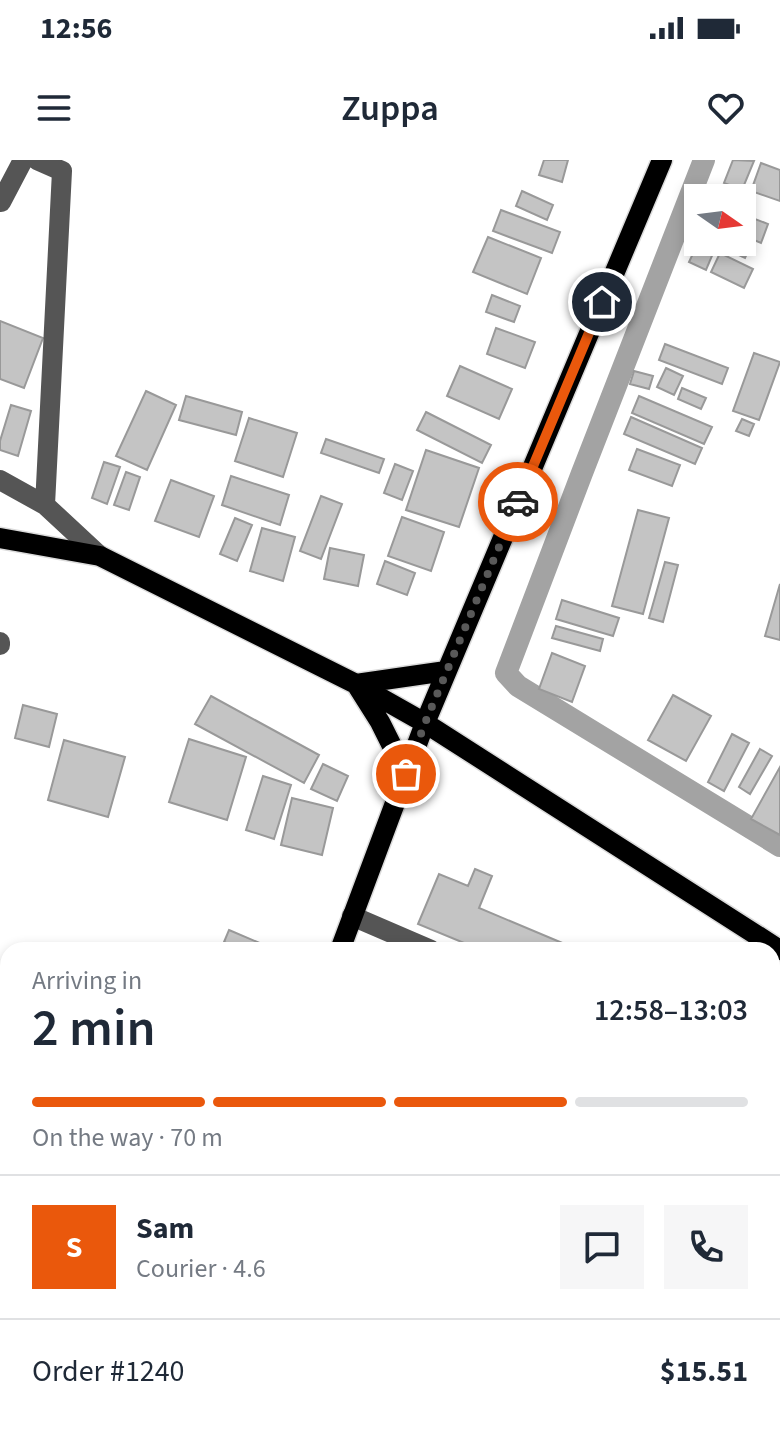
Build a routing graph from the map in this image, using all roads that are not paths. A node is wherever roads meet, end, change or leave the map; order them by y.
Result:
1 (23, 160) edge
2 (37, 160) edge
3 (662, 160) edge
4 (1, 202) edge
5 (0, 480) edge
6 (45, 505) junction
7 (0, 538) edge
8 (100, 556) junction
9 (446, 671) junction
10 (356, 684) junction
11 (425, 723) junction
12 (406, 774) junction
13 (352, 916) junction
14 (343, 942) edge
15 (412, 942) edge
16 (767, 942) edge

1 - 4 street
2 - 6 street
3 - 9 main road
5 - 6 street
6 - 8 street
7 - 8 main road
8 - 10 main road
9 - 10 main road
9 - 11 main road
10 - 11 main road
10 - 12 main road
11 - 12 main road
11 - 16 main road
12 - 13 main road
13 - 14 main road
13 - 15 street

